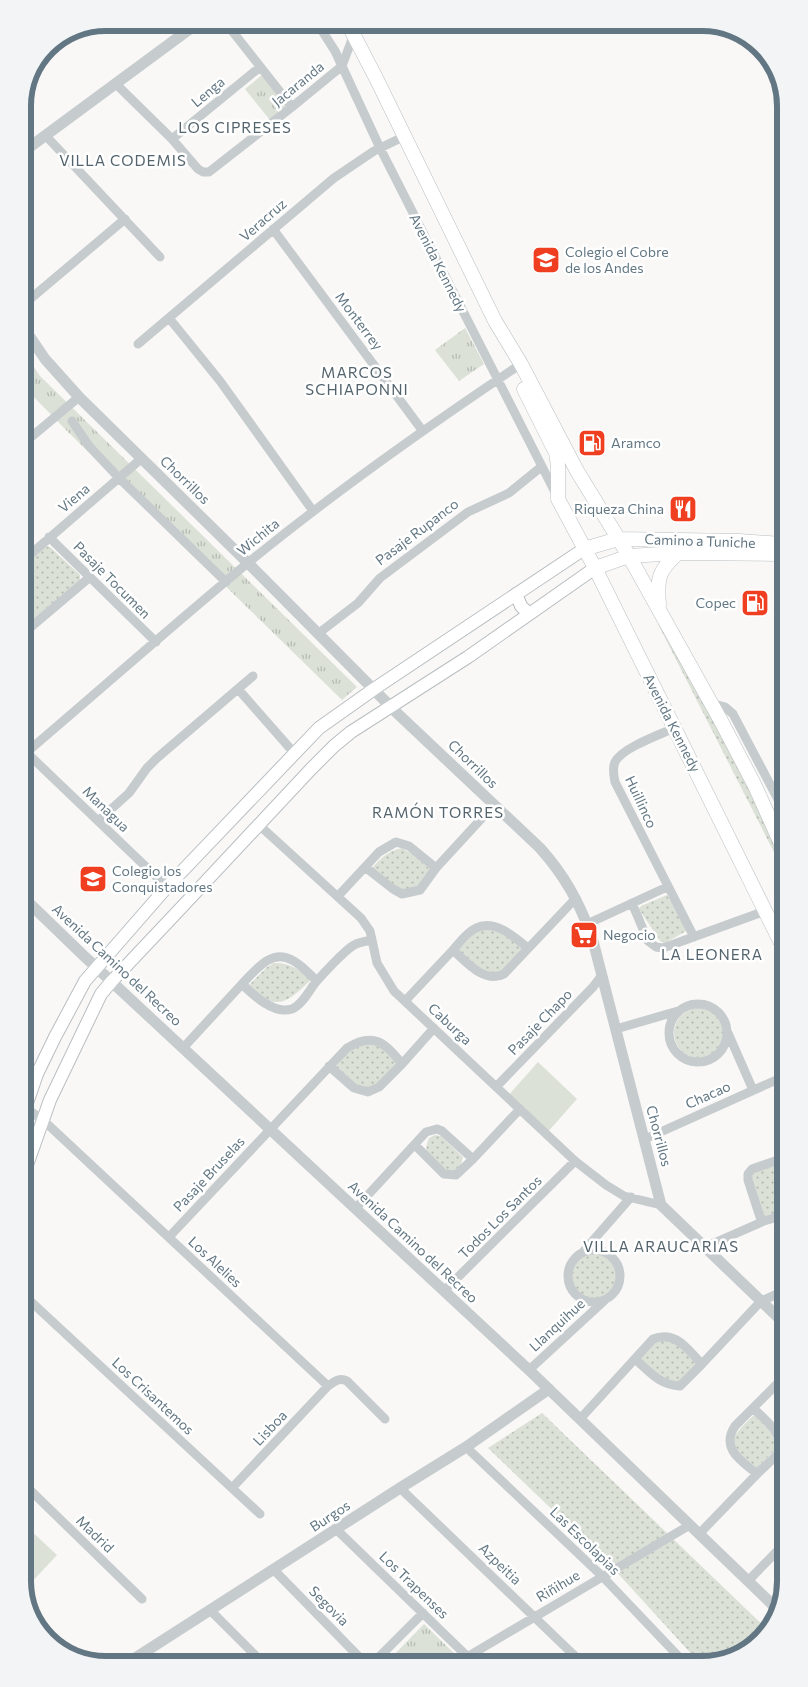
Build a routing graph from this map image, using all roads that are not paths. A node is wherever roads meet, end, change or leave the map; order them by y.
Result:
1 (187, 31) edge
2 (232, 31) edge
3 (322, 31) edge
4 (351, 31) edge
5 (352, 31) edge
6 (342, 66) junction
7 (260, 67) junction
8 (116, 84) junction
9 (292, 107) junction
10 (46, 136) junction
11 (405, 136) junction
12 (172, 140) junction
13 (31, 146) edge
14 (380, 148) junction
15 (125, 219) junction
16 (274, 229) junction
17 (160, 258) dead end
18 (31, 299) edge
19 (169, 318) junction
20 (31, 338) edge
21 (138, 344) dead end
22 (518, 366) junction
23 (497, 378) junction
24 (78, 397) junction
25 (72, 421) dead end
26 (422, 430) junction
27 (31, 437) edge
28 (142, 458) junction
29 (541, 467) junction
30 (119, 478) junction
31 (558, 499) junction
32 (313, 511) junction
33 (49, 538) junction
34 (618, 539) junction
35 (777, 544) edge
36 (584, 548) junction
37 (31, 553) edge
38 (678, 553) junction
39 (777, 554) edge
40 (629, 556) junction
41 (248, 562) junction
42 (595, 568) junction
43 (90, 577) junction
44 (226, 582) junction
45 (516, 594) junction
46 (660, 610) junction
47 (529, 614) junction
48 (31, 627) edge
49 (319, 633) junction
50 (156, 642) junction
51 (253, 676) dead end
52 (374, 688) junction
53 (238, 689) junction
54 (710, 702) junction
55 (391, 706) junction
56 (674, 728) junction
57 (31, 748) edge
58 (295, 754) junction
59 (31, 757) edge
60 (777, 797) edge
61 (494, 804) junction
62 (98, 821) junction
63 (259, 825) junction
64 (777, 835) edge
65 (365, 867) junction
66 (436, 868) junction
67 (167, 887) junction
68 (667, 887) junction
69 (338, 896) junction
70 (576, 898) junction
71 (632, 903) junction
72 (31, 905) edge
73 (765, 911) junction
74 (587, 924) junction
75 (777, 935) edge
76 (694, 937) junction
77 (372, 940) junction
78 (528, 948) junction
79 (453, 950) junction
80 (96, 967) junction
81 (602, 975) junction
82 (112, 981) junction
83 (317, 981) junction
84 (242, 984) junction
85 (405, 1001) junction
86 (680, 1010) junction
87 (434, 1028) junction
88 (616, 1028) junction
89 (727, 1031) junction
90 (184, 1048) junction
91 (402, 1064) junction
92 (329, 1066) junction
93 (777, 1080) edge
94 (496, 1087) junction
95 (753, 1090) junction
96 (31, 1091) edge
97 (520, 1109) junction
98 (31, 1112) edge
99 (43, 1120) junction
100 (270, 1129) junction
101 (645, 1139) junction
102 (415, 1145) junction
103 (31, 1154) edge
104 (473, 1159) junction
105 (575, 1161) junction
106 (777, 1161) edge
107 (630, 1197) junction
108 (661, 1205) junction
109 (355, 1209) junction
110 (777, 1217) edge
111 (764, 1221) junction
112 (169, 1237) junction
113 (705, 1247) junction
114 (582, 1252) junction
115 (444, 1291) junction
116 (777, 1294) edge
117 (605, 1300) junction
118 (31, 1301) edge
119 (761, 1301) junction
120 (777, 1316) edge
121 (635, 1359) junction
122 (702, 1364) junction
123 (529, 1370) junction
124 (777, 1385) edge
125 (328, 1386) junction
126 (549, 1389) junction
127 (754, 1409) junction
128 (385, 1418) dead end
129 (580, 1420) junction
130 (777, 1435) edge
131 (466, 1447) junction
132 (777, 1455) edge
133 (757, 1474) junction
134 (232, 1488) junction
135 (400, 1488) junction
136 (31, 1491) edge
137 (260, 1514) dead end
138 (690, 1525) junction
139 (336, 1530) junction
140 (699, 1534) junction
141 (777, 1551) edge
142 (274, 1570) junction
143 (602, 1576) junction
144 (748, 1581) junction
145 (142, 1599) dead end
146 (773, 1605) edge
147 (211, 1610) junction
148 (423, 1613) junction
149 (535, 1616) junction
150 (142, 1653) junction
151 (138, 1656) edge
152 (145, 1656) edge
153 (256, 1656) edge
154 (358, 1656) edge
155 (380, 1656) edge
156 (466, 1656) edge
157 (474, 1656) edge
158 (575, 1656) edge
159 (678, 1656) edge

1 - 8 street
2 - 7 street
3 - 6 street, Avenida Kennedy
4 - 6 street
5 - 11 main road, Avenida Kennedy
6 - 9 street, Jacaranda
6 - 14 street, Avenida Kennedy
7 - 9 street
7 - 12 street, Lenga
8 - 10 street
8 - 12 street, Jacaranda
9 - 12 street, Jacaranda
10 - 13 street
10 - 15 street
11 - 14 street, Veracruz
11 - 22 main road, Avenida Kennedy
14 - 16 street, Veracruz
14 - 23 street, Avenida Kennedy
15 - 17 street
15 - 18 street
16 - 19 street, Veracruz
16 - 26 street, Monterrey
19 - 21 street, Veracruz
19 - 32 street
20 - 24 street, Chorrillos
22 - 23 street, Wichita
22 - 31 main road, Avenida Kennedy
22 - 34 main road, Avenida Kennedy
23 - 26 street, Wichita
23 - 29 street, Avenida Kennedy
24 - 27 street
24 - 28 street, Chorrillos
25 - 30 street
26 - 32 street, Wichita
28 - 30 street, Viena
28 - 41 street, Chorrillos
29 - 31 street, Avenida Kennedy
29 - 49 street, Pasaje Rupanco
30 - 33 street, Viena
30 - 44 street
31 - 36 main road, Avenida Kennedy
32 - 41 street, Wichita
33 - 37 street, Viena
33 - 43 street, Pasaje Tocumen
34 - 35 main road, Camino a Tuniche
34 - 36 main road, Camino a Tuniche
34 - 40 main road, Avenida Kennedy
36 - 42 main road, Avenida Kennedy
36 - 45 main road
38 - 39 main road, Camino a Tuniche
38 - 40 main road, Camino a Tuniche
38 - 46 main road
40 - 42 main road, Camino a Tuniche
40 - 46 main road, Avenida Kennedy
41 - 44 street, Wichita
41 - 49 street, Chorrillos
42 - 47 main road
42 - 56 main road, Avenida Kennedy
43 - 48 street
43 - 50 street, Pasaje Tocumen
44 - 50 street, Wichita
45 - 47 main road
45 - 52 main road
46 - 54 main road, Avenida Kennedy
47 - 55 main road
49 - 52 street, Chorrillos
50 - 57 street, Wichita
51 - 53 street
52 - 55 street, Chorrillos
52 - 58 main road
53 - 58 street
53 - 62 street
54 - 60 street
54 - 64 main road, Avenida Kennedy
55 - 61 street, Chorrillos
55 - 63 main road
56 - 68 street, Huillinco
56 - 73 main road, Avenida Kennedy
58 - 67 main road
59 - 62 street, Managua
61 - 66 street
61 - 70 street, Chorrillos
62 - 67 street, Managua
63 - 69 street, Caburga
63 - 82 main road
65 - 66 street
65 - 66 street
65 - 69 street
67 - 80 main road
68 - 71 street
68 - 76 street, Huillinco
69 - 77 street, Caburga
70 - 74 street, Chorrillos
70 - 78 street
71 - 74 street
71 - 76 street
72 - 80 street, Avenida Camino del Recreo
73 - 75 main road, Avenida Kennedy
73 - 76 street
74 - 81 street, Chorrillos
77 - 83 street
77 - 85 street, Caburga
78 - 79 street
78 - 79 street
79 - 85 street
80 - 82 street, Avenida Camino del Recreo
80 - 96 main road
81 - 88 street, Chorrillos
81 - 94 street, Pasaje Chapo
82 - 90 street, Avenida Camino del Recreo
82 - 99 main road
83 - 84 street
83 - 84 street
84 - 90 street
85 - 87 street, Caburga
86 - 88 street
86 - 89 street
86 - 89 street
87 - 91 street
87 - 94 street, Caburga
88 - 101 street, Chorrillos
89 - 95 street
90 - 100 street, Avenida Camino del Recreo
91 - 92 street
91 - 92 street
92 - 100 street, Pasaje Bruselas
93 - 95 street, Chacao
94 - 97 street, Caburga
95 - 101 street, Chacao
97 - 104 street
97 - 105 street, Caburga
98 - 99 street, Los Alelies
99 - 103 main road
99 - 112 street, Los Alelies
100 - 109 street, Avenida Camino del Recreo
100 - 112 street, Pasaje Bruselas
101 - 108 street, Chorrillos
102 - 104 street
102 - 104 street
102 - 109 street
105 - 107 street, Caburga
105 - 115 street, Todos Los Santos
106 - 111 street
107 - 108 street, Caburga
107 - 114 street
108 - 113 street
109 - 115 street, Avenida Camino del Recreo
110 - 111 street
111 - 113 street
112 - 125 street, Los Alelies
113 - 119 street
114 - 117 street
114 - 117 street
115 - 123 street, Avenida Camino del Recreo
116 - 119 street
117 - 123 street, Llanquihue
118 - 134 street, Los Crisantemos
119 - 120 street
119 - 122 street
121 - 122 street
121 - 122 street
121 - 129 street
123 - 126 street, Avenida Camino del Recreo
124 - 127 street
125 - 128 street
125 - 134 street, Lisboa
126 - 129 street, Avenida Camino del Recreo
126 - 131 street, Burgos
127 - 130 street
127 - 133 street
129 - 138 street, Avenida Camino del Recreo
131 - 135 street, Burgos
131 - 143 street, Las Escolapias
132 - 133 street
133 - 140 street
134 - 137 street, Los Crisantemos
135 - 139 street, Burgos
135 - 149 street, Azpeitia
136 - 145 street, Madrid
138 - 140 street, Avenida Camino del Recreo
138 - 143 street, Riñihue
139 - 142 street, Burgos
139 - 148 street, Los Trapenses
140 - 144 street, Avenida Camino del Recreo
141 - 144 street
142 - 147 street, Burgos
142 - 154 street, Segovia
143 - 149 street, Riñihue
143 - 159 street, Las Escolapias
144 - 146 street, Avenida Camino del Recreo
147 - 150 street, Burgos
147 - 153 street
148 - 155 street
148 - 156 street, Los Trapenses
149 - 157 street, Riñihue
149 - 158 street, Azpeitia
150 - 151 street, Burgos
150 - 152 street

